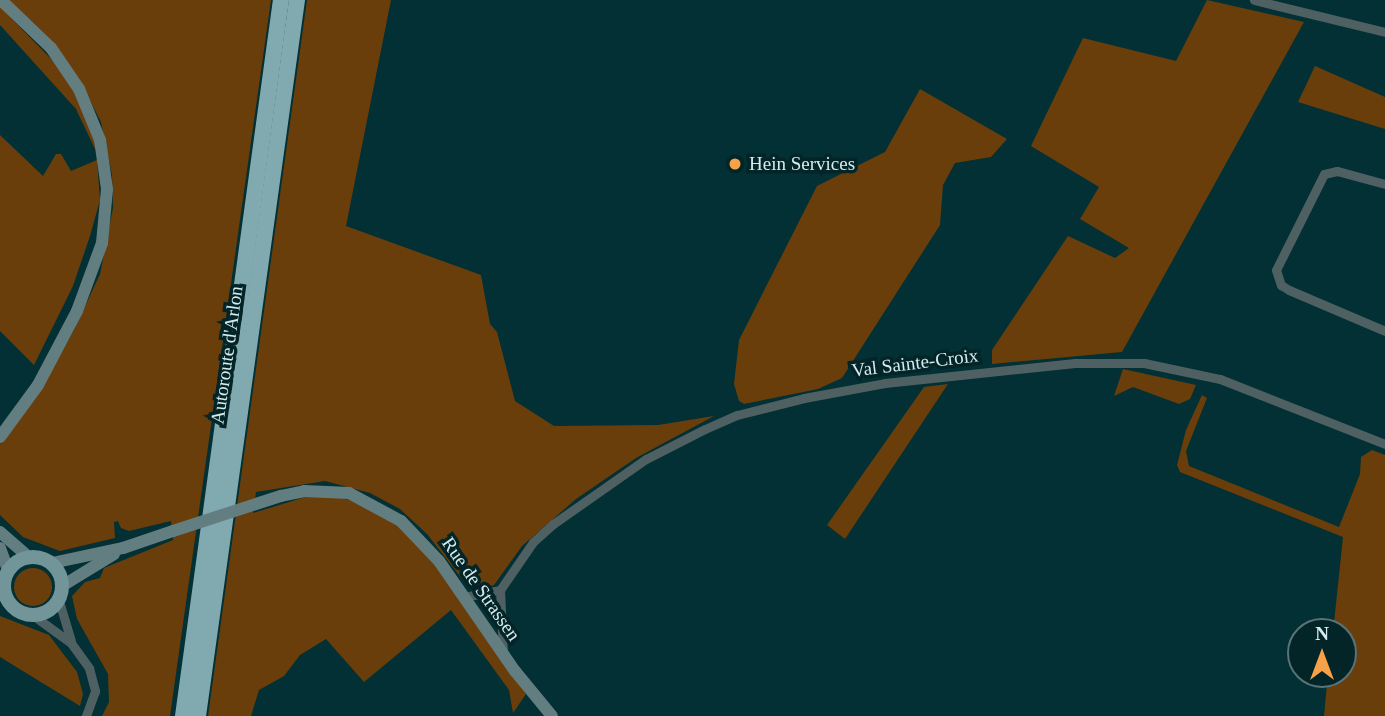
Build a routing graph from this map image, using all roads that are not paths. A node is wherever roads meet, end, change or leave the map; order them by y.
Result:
1 (1, 0) edge
2 (281, 0) edge
3 (297, 0) edge
4 (1254, 0) edge
5 (1385, 32) edge
6 (1385, 184) edge
7 (1385, 331) edge
8 (2, 430) edge
9 (1380, 442) edge
10 (0, 531) edge
11 (0, 548) edge
12 (123, 548) junction
13 (29, 557) junction
14 (52, 563) junction
15 (8, 570) junction
16 (2, 586) edge
17 (62, 586) junction
18 (500, 590) junction
19 (464, 597) junction
20 (59, 601) junction
21 (6, 609) edge
22 (34, 616) junction
23 (71, 643) junction
24 (503, 655) junction
25 (86, 716) edge
26 (183, 716) edge
27 (198, 716) edge
28 (552, 716) edge

1 - 8 main road
2 - 26 highway, Autoroute d'Arlon
3 - 27 highway, Autoroute d'Arlon
4 - 5 street
6 - 7 street
9 - 18 street, Val Sainte-Croix
10 - 13 main road
11 - 15 main road
12 - 14 main road, Rue de Strassen
12 - 17 main road, Rue de Strassen
12 - 19 main road, Rue de Strassen, bridge
13 - 14 main road
13 - 15 main road
14 - 17 main road
15 - 16 main road
16 - 21 main road
17 - 20 main road
18 - 19 street
18 - 24 street
19 - 24 main road, Rue de Strassen
20 - 22 main road
20 - 23 street
21 - 22 main road
22 - 23 street
23 - 25 street
24 - 28 main road, Rue de Strassen

